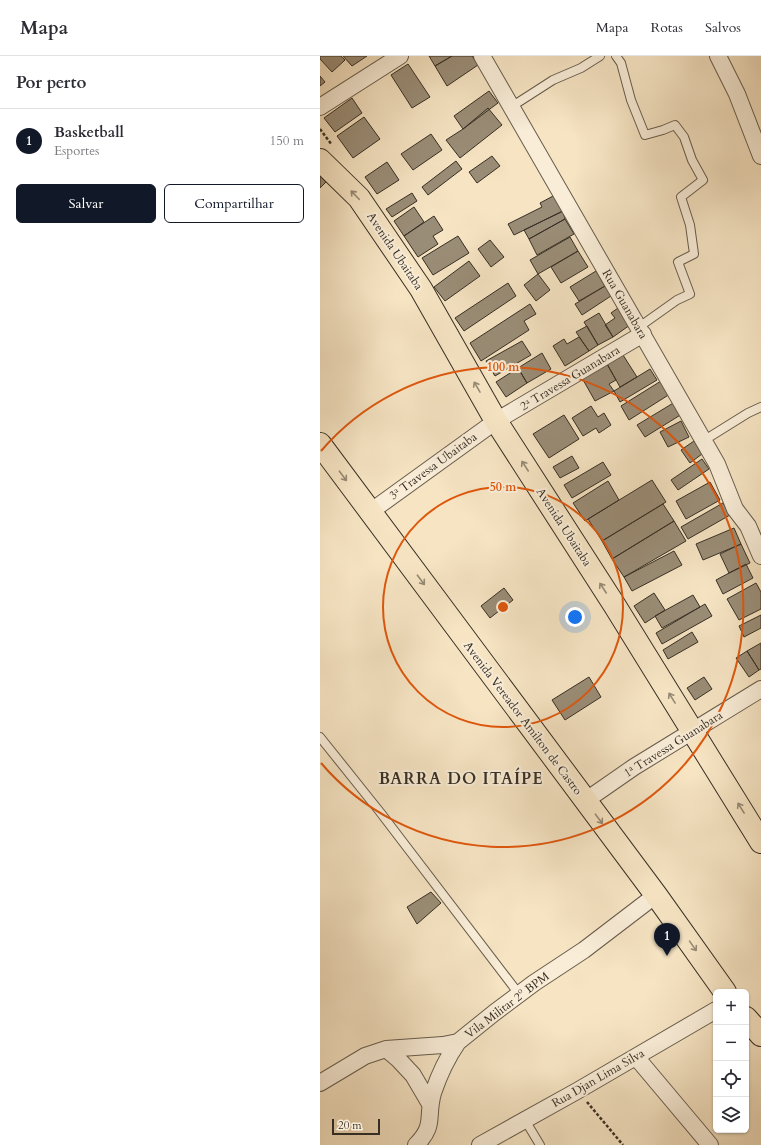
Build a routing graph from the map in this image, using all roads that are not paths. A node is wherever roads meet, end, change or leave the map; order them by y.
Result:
1 (400, 56) edge
2 (482, 56) edge
3 (600, 56) edge
4 (616, 56) edge
5 (718, 56) edge
6 (320, 107) edge
7 (511, 107) junction
8 (761, 156) edge
9 (320, 160) edge
10 (641, 331) junction
11 (761, 407) edge
12 (496, 421) junction
13 (704, 441) junction
14 (320, 444) edge
15 (370, 512) junction
16 (761, 556) edge
17 (761, 689) edge
18 (692, 730) junction
19 (320, 737) edge
20 (586, 801) junction
21 (761, 842) edge
22 (656, 895) junction
23 (723, 989) edge
24 (519, 994) junction
25 (713, 1012) edge
26 (749, 1021) edge
27 (761, 1035) edge
28 (458, 1042) junction
29 (386, 1049) junction
30 (636, 1056) junction
31 (320, 1083) edge
32 (430, 1104) junction
33 (525, 1120) junction
34 (416, 1145) edge
35 (480, 1145) edge
36 (540, 1145) edge
37 (710, 1145) edge

1 - 6 street
2 - 7 street, Rua Guanabara
3 - 7 lane
4 - 10 lane
5 - 8 street
7 - 10 street, Rua Guanabara
12 -> 9 main road, Avenida Ubaitaba
10 - 12 street, 2ª Travessa Guanabara
10 - 13 street, Rua Guanabara
11 - 13 lane
12 - 15 street, 3ª Travessa Ubaitaba
18 -> 12 main road, Avenida Ubaitaba
13 - 16 street, Rua Guanabara
14 -> 15 main road, Avenida Vereador Amilton de Castro
15 -> 20 main road, Avenida Vereador Amilton de Castro
17 - 18 street, 1ª Travessa Guanabara
18 - 20 street, 1ª Travessa Guanabara
21 -> 18 main road, Avenida Ubaitaba
19 - 24 lane
20 -> 22 main road, Avenida Vereador Amilton de Castro
22 -> 23 main road, Avenida Vereador Amilton de Castro
22 - 24 street, Vila Militar 2º BPM
24 - 28 street, Vila Militar 2º BPM
25 - 30 street, Rua Djan Lima Silva
26 - 27 main road
28 - 29 street, Vila Militar 2º BPM
28 - 32 street
29 - 31 street, Vila Militar 2º BPM
29 - 32 street
30 - 33 street, Rua Djan Lima Silva
30 - 37 street
32 - 34 street
33 - 35 street, Rua Djan Lima Silva
33 - 36 lane

